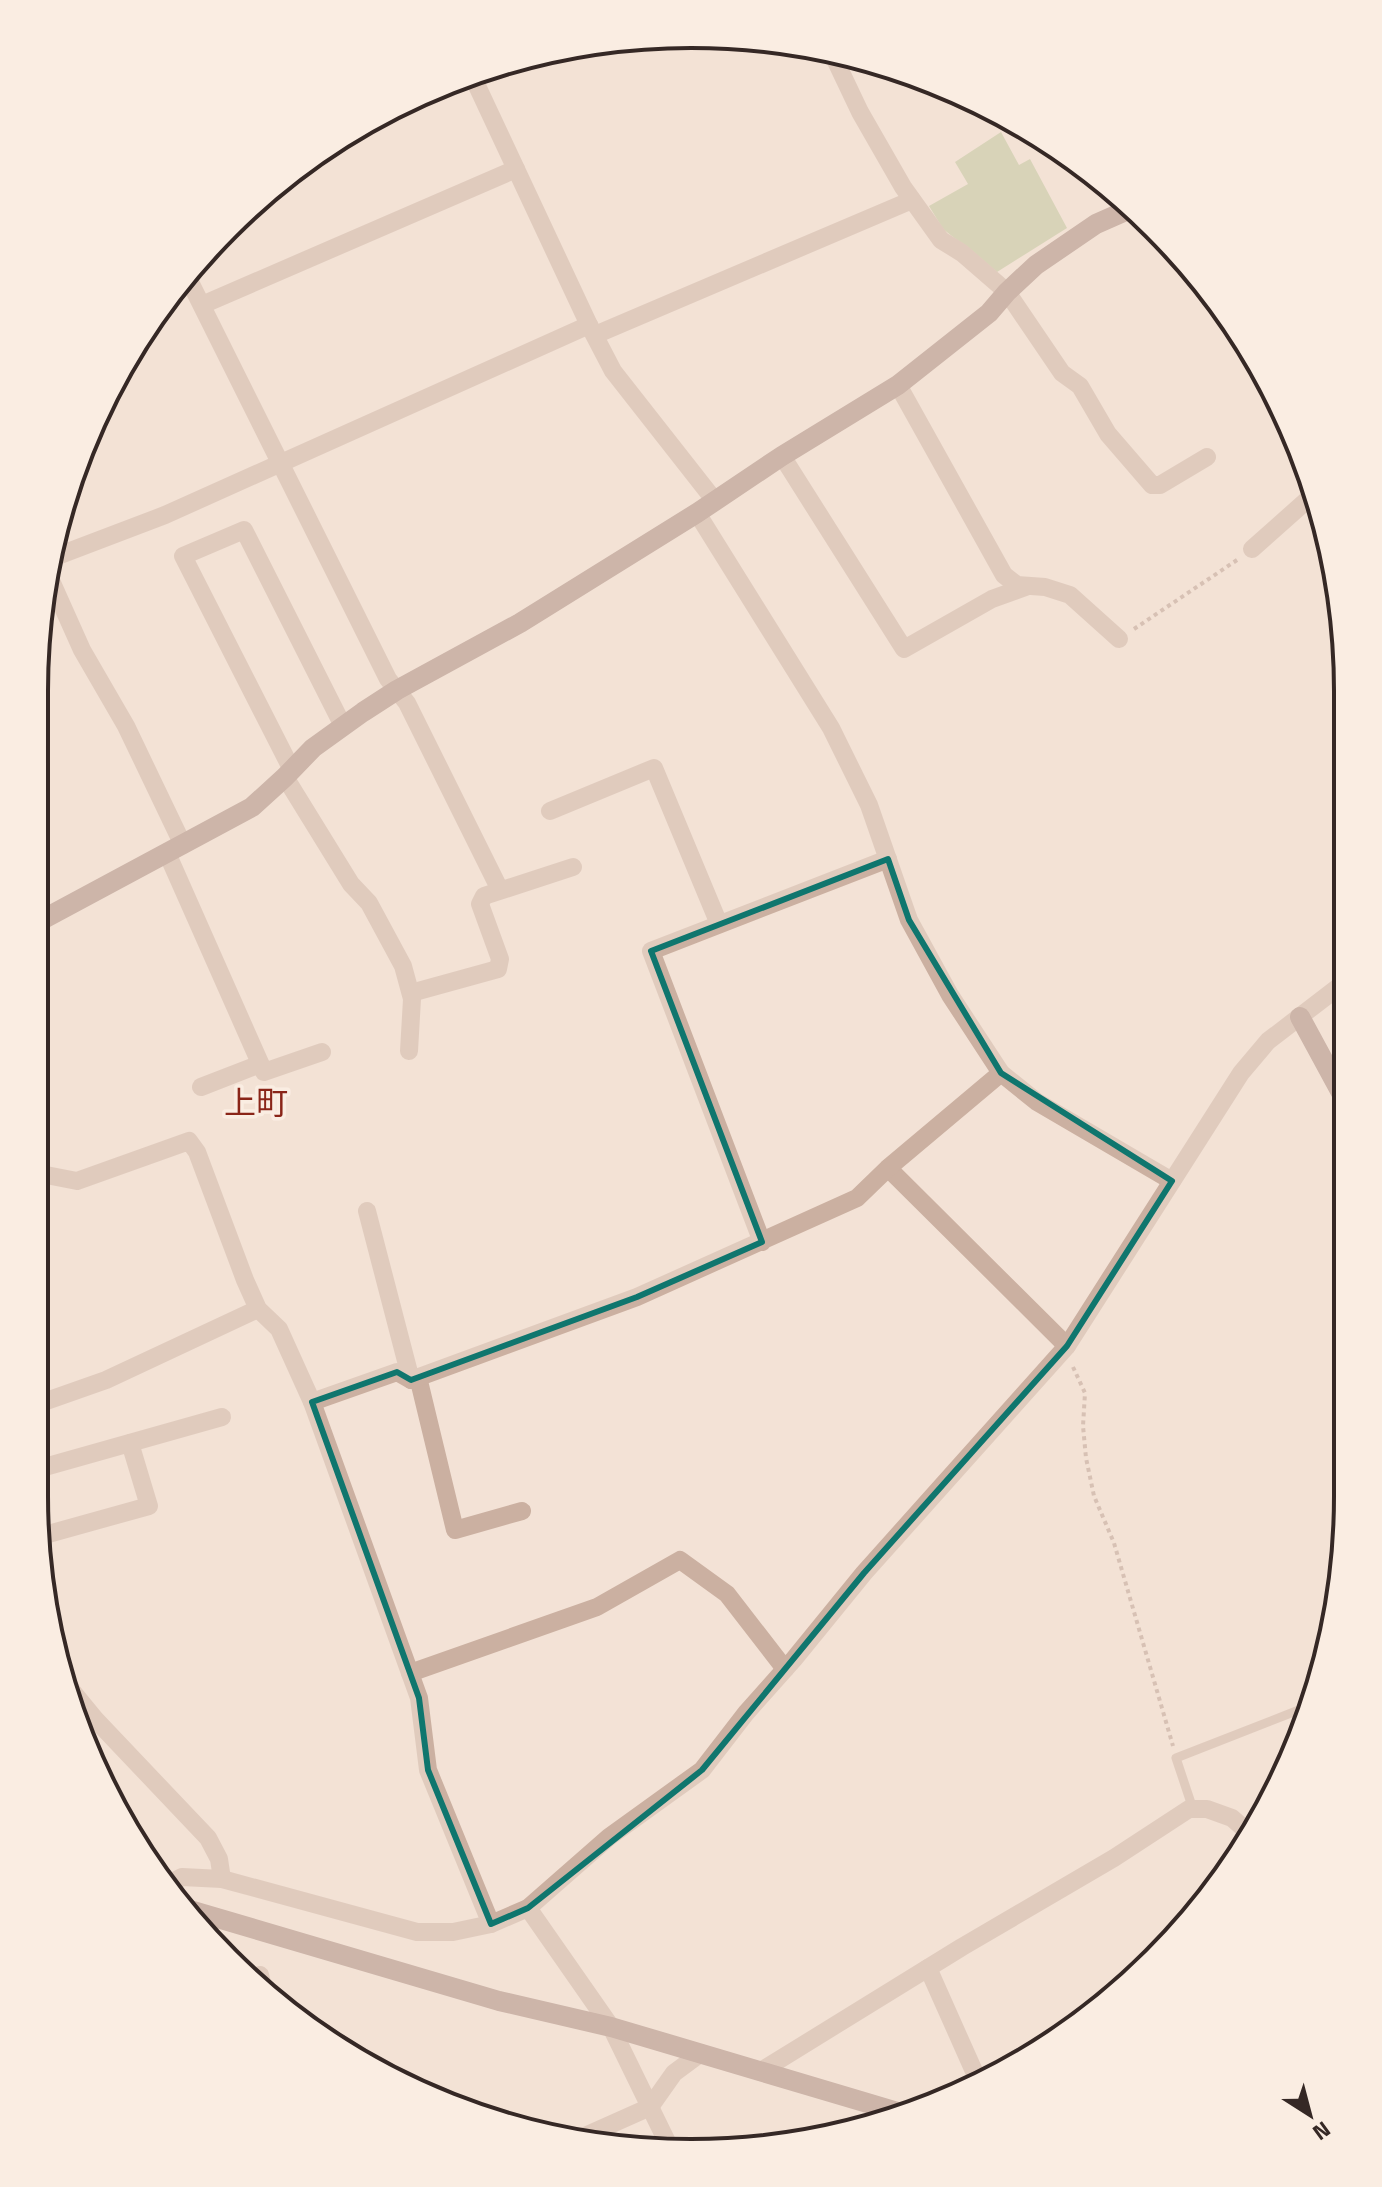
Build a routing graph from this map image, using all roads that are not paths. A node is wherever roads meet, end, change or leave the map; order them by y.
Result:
1 (838, 65) edge
2 (478, 84) edge
3 (516, 169) junction
4 (912, 200) junction
5 (1121, 213) edge
6 (192, 286) edge
7 (1007, 292) junction
8 (202, 305) junction
9 (592, 330) junction
10 (898, 385) junction
11 (782, 456) junction
12 (1207, 457) dead end
13 (281, 463) junction
14 (715, 501) junction
15 (1305, 502) edge
16 (697, 513) junction
17 (1252, 549) road end
18 (63, 554) edge
19 (1028, 586) junction
20 (56, 592) edge
21 (1119, 639) road end
22 (397, 690) junction
23 (343, 726) junction
24 (288, 774) junction
25 (550, 811) dead end
26 (175, 849) junction
27 (888, 859) junction
28 (573, 867) dead end
29 (500, 890) junction
30 (48, 917) edge
31 (719, 924) junction
32 (1334, 991) edge
33 (411, 993) junction
34 (1300, 1017) junction
35 (409, 1051) dead end
36 (322, 1052) dead end
37 (260, 1064) junction
38 (1001, 1073) junction
39 (1334, 1080) edge
40 (201, 1087) dead end
41 (888, 1168) junction
42 (48, 1175) edge
43 (1172, 1181) junction
44 (367, 1211) dead end
45 (762, 1242) junction
46 (258, 1309) junction
47 (1064, 1349) junction
48 (415, 1378) junction
49 (48, 1400) edge
50 (312, 1402) junction
51 (222, 1417) dead end
52 (130, 1443) junction
53 (48, 1466) edge
54 (522, 1511) dead end
55 (49, 1534) edge
56 (785, 1669) junction
57 (410, 1673) junction
58 (82, 1703) edge
59 (1297, 1711) edge
60 (1194, 1809) junction
61 (1242, 1827) edge
62 (222, 1879) junction
63 (176, 1880) edge
64 (528, 1908) junction
65 (203, 1914) edge
66 (491, 1924) junction
67 (928, 1968) junction
68 (611, 2027) junction
69 (701, 2053) junction
70 (761, 2071) junction
71 (975, 2073) edge
72 (650, 2107) junction
73 (886, 2109) edge
74 (595, 2131) edge
75 (665, 2138) edge

1 - 4 street
2 - 3 street
3 - 8 street
3 - 9 street
4 - 7 street
4 - 9 street
5 - 7 street
6 - 8 street
7 - 10 street
7 - 12 street
8 - 13 street
9 - 13 street
9 - 14 street
10 - 11 street
10 - 19 street
11 - 14 street
11 - 19 street
13 - 18 street
13 - 22 street
14 - 16 street
15 - 17 street
16 - 22 street
16 - 27 street
19 - 21 street
20 - 26 street
22 - 23 street
22 - 29 street
23 - 24 street
23 - 24 street
24 - 26 street
24 - 33 street
25 - 31 street
26 - 30 street
26 - 37 street
27 - 31 street
27 - 38 street
28 - 29 street
29 - 33 street
31 - 45 street
32 - 34 street
33 - 35 street
34 - 39 street
34 - 43 street
36 - 37 street
37 - 40 street
38 - 41 street
38 - 43 street
41 - 45 street
41 - 47 street
42 - 46 street
43 - 47 street
44 - 48 street
45 - 48 street
46 - 49 street
46 - 50 street
47 - 56 street
48 - 50 street
48 - 54 street
50 - 57 street
51 - 52 street
52 - 53 street
52 - 55 street
56 - 57 street
56 - 64 street
57 - 66 street
58 - 62 street
59 - 60 lane
60 - 61 street
60 - 67 street
62 - 63 street
62 - 66 street
64 - 66 street
64 - 68 street
65 - 68 street
67 - 70 street
67 - 71 street
68 - 69 street
68 - 72 street
69 - 70 street
69 - 72 street
70 - 73 street
72 - 74 street
72 - 75 street

